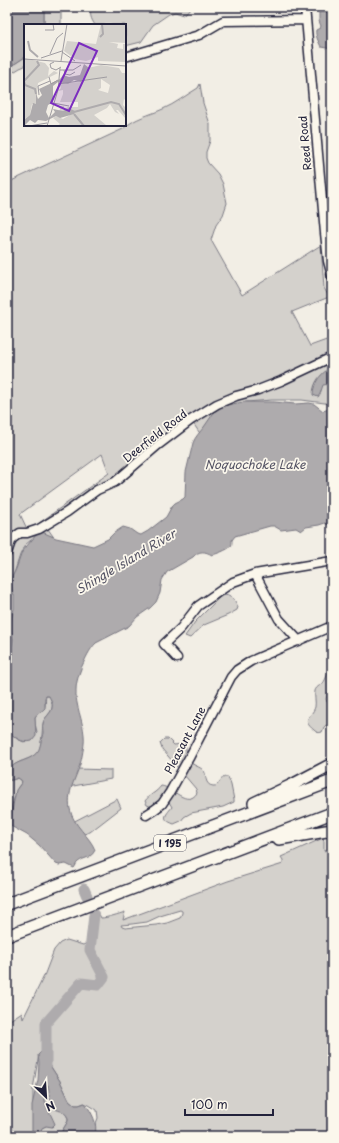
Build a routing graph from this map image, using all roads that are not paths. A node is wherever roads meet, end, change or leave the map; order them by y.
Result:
1 (305, 7) edge
2 (306, 20) junction
3 (126, 57) edge
4 (332, 276) edge
5 (332, 357) edge
6 (7, 553) edge
7 (332, 561) edge
8 (255, 574) junction
9 (332, 626) edge
10 (299, 641) junction
11 (177, 658) dead end
12 (332, 764) edge
13 (332, 780) edge
14 (332, 813) edge
15 (146, 815) dead end
16 (332, 830) edge
17 (196, 833) junction
18 (247, 845) junction
19 (7, 904) edge
20 (7, 936) edge

1 - 2 street, Reed Road
2 - 3 street
2 - 4 street, Reed Road
5 - 6 street, Deerfield Road
7 - 8 street
8 - 10 street
8 - 11 street
9 - 10 street
10 - 15 street, Pleasant Lane
12 - 17 highway
13 - 17 highway, I 195
14 - 18 highway, I 195
16 - 18 highway
17 - 19 highway, I 195
18 - 20 highway, I 195

